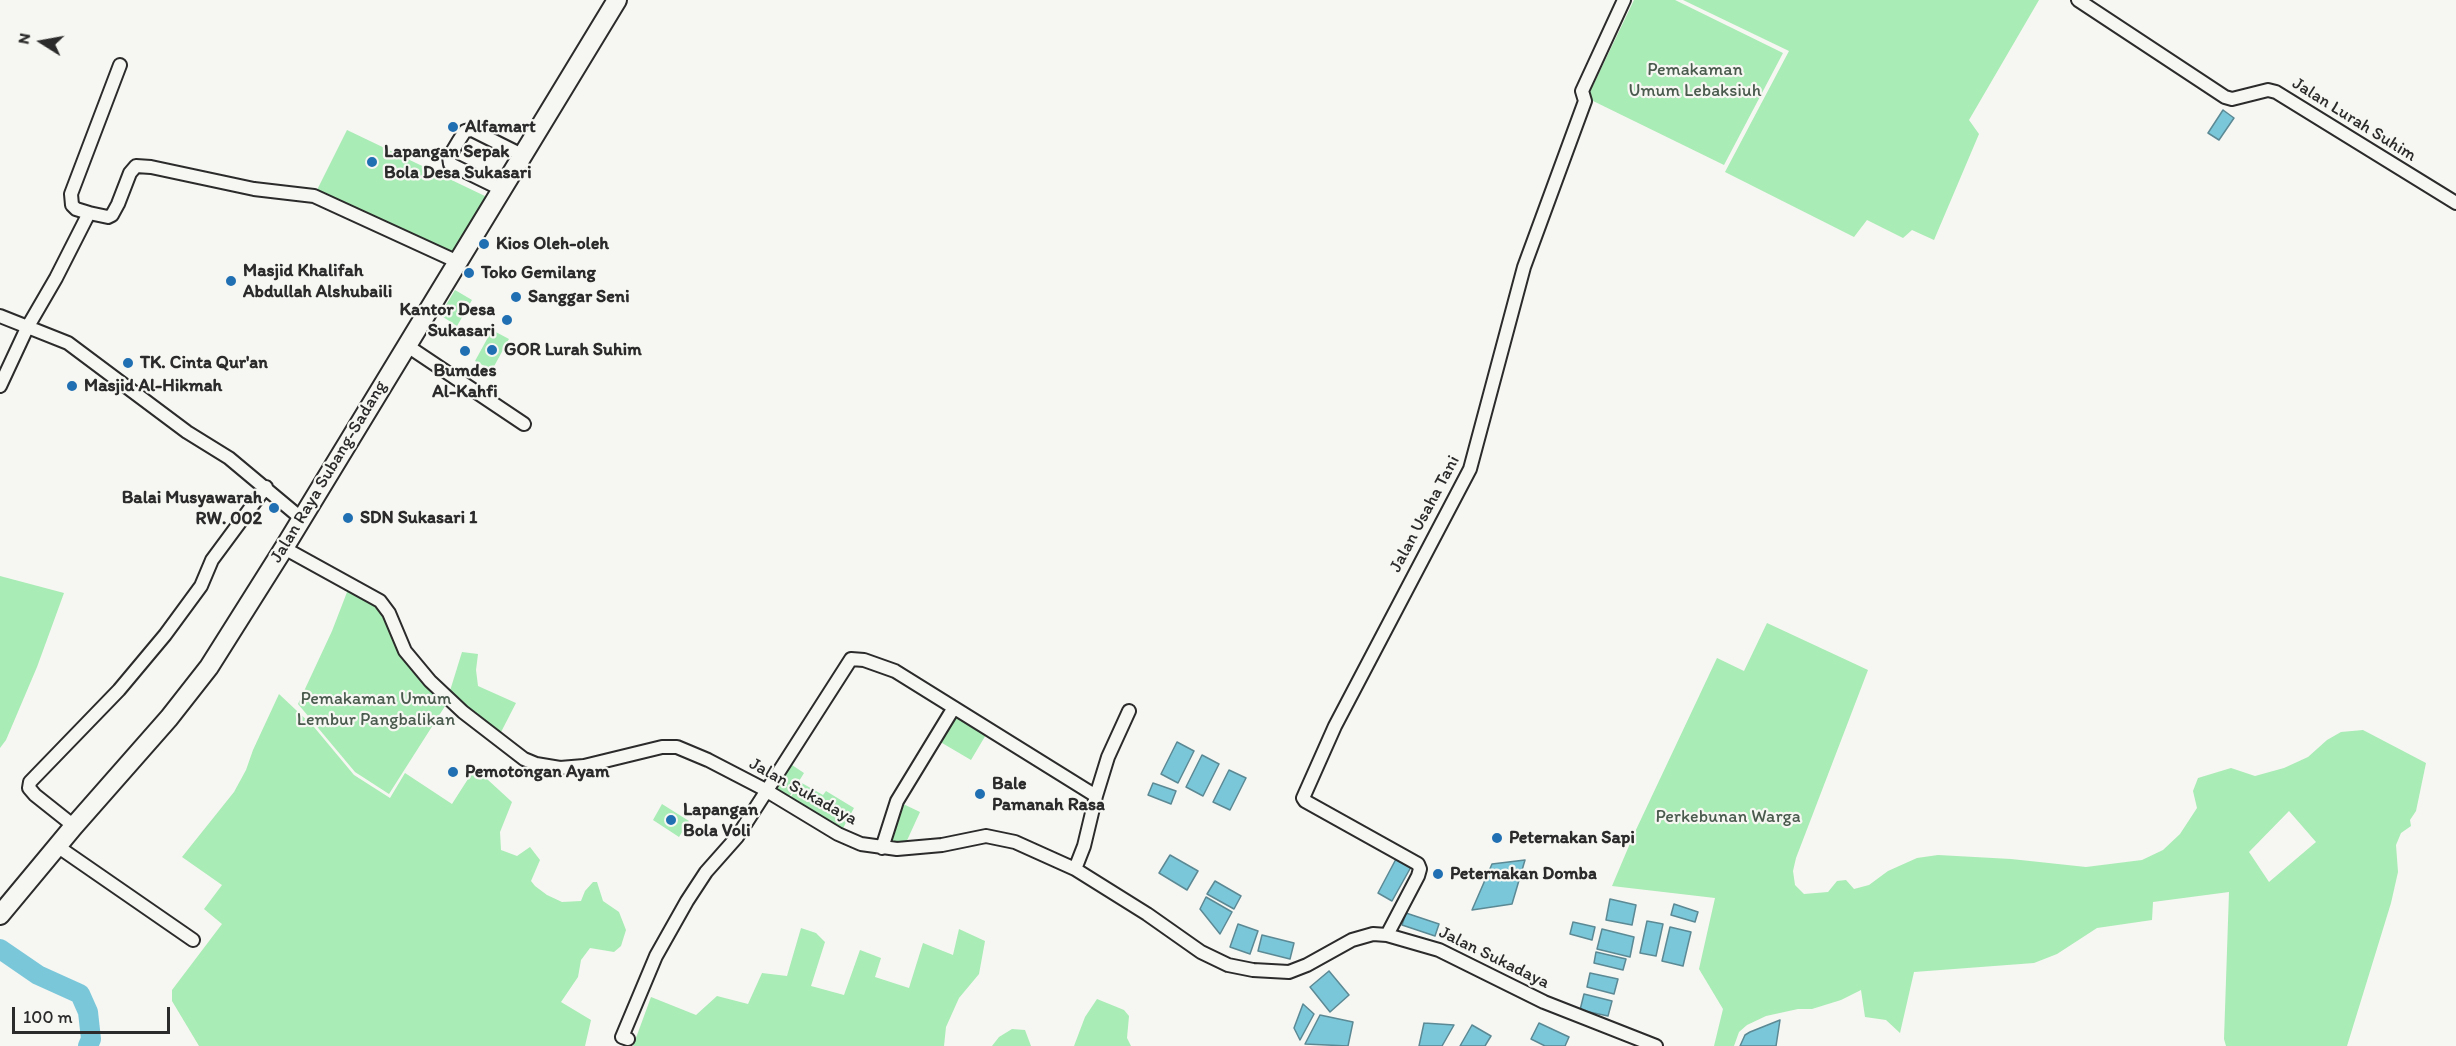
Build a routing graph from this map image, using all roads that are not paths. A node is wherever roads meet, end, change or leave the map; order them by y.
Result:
1 (617, 0) edge
2 (1624, 0) edge
3 (2078, 0) edge
4 (120, 65) dead end
5 (522, 155) junction
6 (501, 189) junction
7 (2456, 203) edge
8 (89, 213) junction
9 (458, 262) junction
10 (0, 316) edge
11 (27, 328) junction
12 (406, 345) junction
13 (0, 386) edge
14 (524, 424) dead end
15 (266, 487) junction
16 (302, 519) junction
17 (284, 548) junction
18 (953, 709) junction
19 (1129, 711) dead end
20 (767, 791) junction
21 (1096, 796) junction
22 (74, 826) junction
23 (57, 846) junction
24 (882, 848) junction
25 (1075, 869) junction
26 (0, 915) edge
27 (1387, 935) junction
28 (193, 940) dead end
29 (628, 1039) dead end
30 (1656, 1046) edge

1 - 5 main road, Jalan Raya Subang-Sadang
2 - 27 street, Jalan Usaha Tani
3 - 7 street, Jalan Lurah Suhim
4 - 8 street
5 - 6 main road, Jalan Raya Subang-Sadang
5 - 6 street
6 - 9 main road, Jalan Raya Subang-Sadang
8 - 9 street
8 - 11 street
9 - 12 main road, Jalan Raya Subang-Sadang
10 - 11 street
11 - 13 street
11 - 15 street
12 - 14 street
12 - 16 main road, Jalan Raya Subang-Sadang
15 - 16 street
15 - 22 street
16 - 17 main road, Jalan Raya Subang-Sadang
17 - 20 street, Jalan Sukadaya
17 - 22 main road, Jalan Raya Subang-Sadang
18 - 20 street
18 - 21 street
18 - 24 street
19 - 21 street
20 - 24 street, Jalan Sukadaya
20 - 29 street
21 - 25 street
22 - 23 main road, Jalan Raya Subang-Sadang
23 - 26 main road, Jalan Raya Subang-Sadang
23 - 28 street
24 - 25 street, Jalan Sukadaya
25 - 27 street, Jalan Sukadaya
27 - 30 street, Jalan Sukadaya

